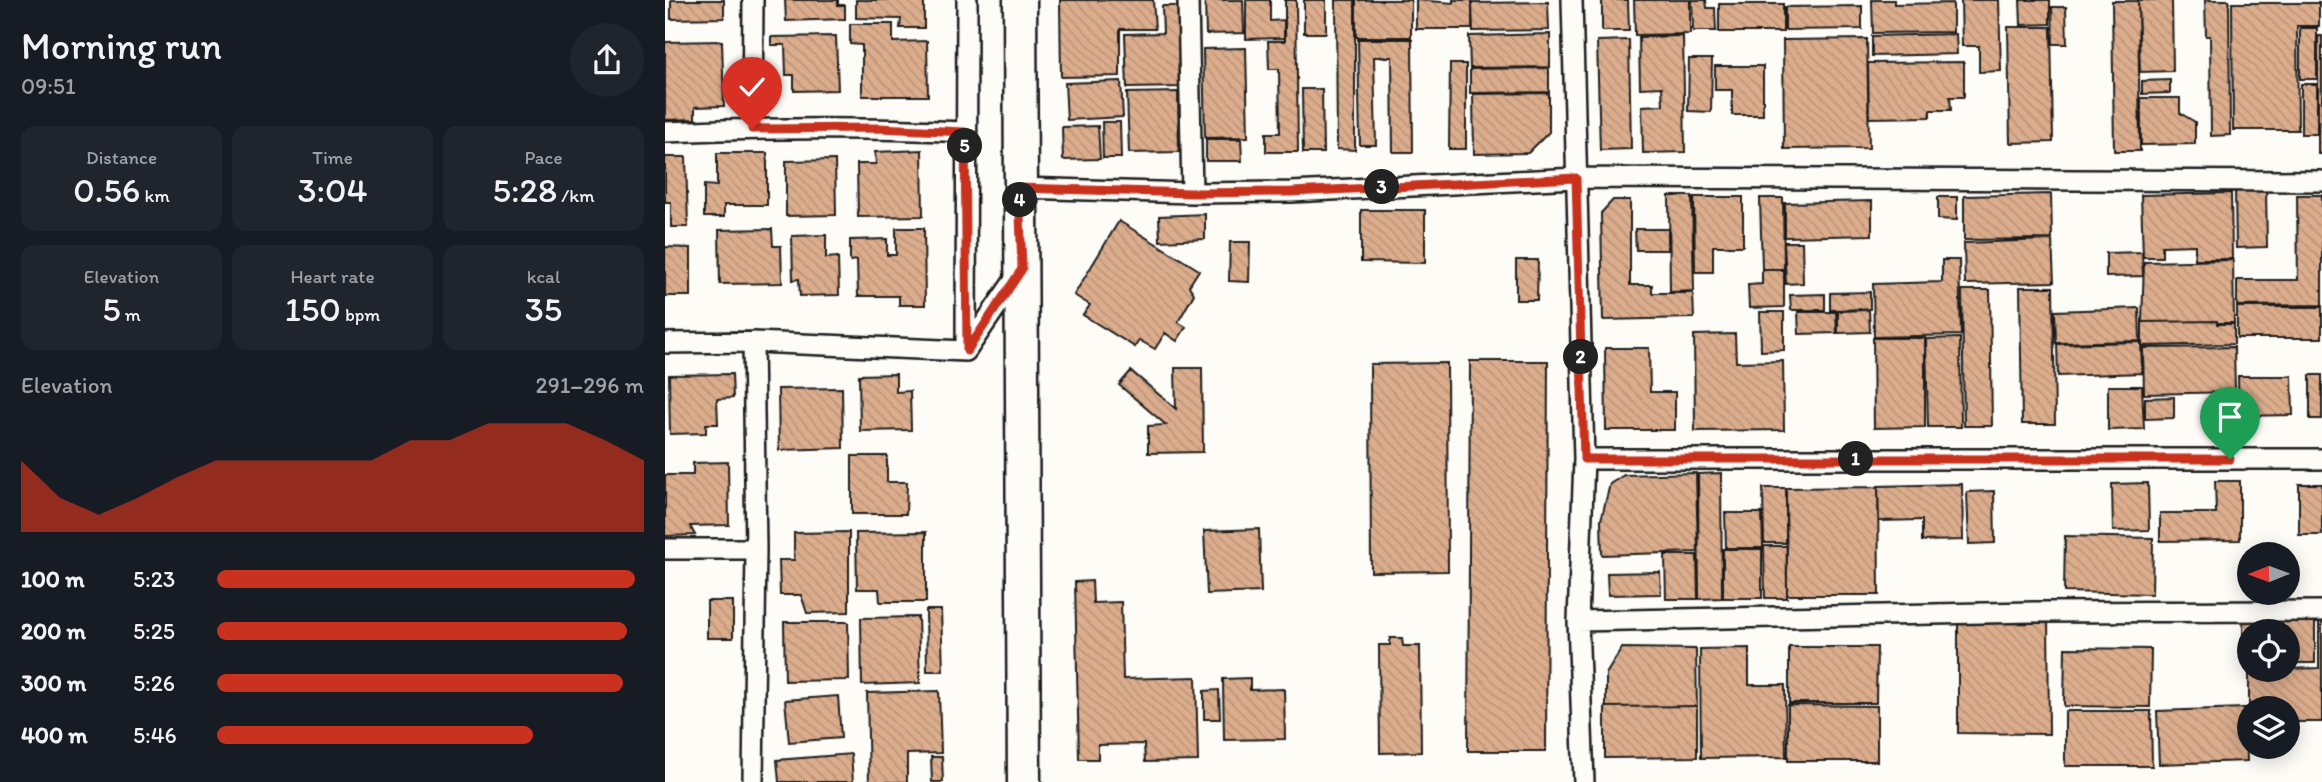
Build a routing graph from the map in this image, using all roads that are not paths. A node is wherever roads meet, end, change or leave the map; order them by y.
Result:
1 (753, 0) edge
2 (967, 0) edge
3 (1020, 0) edge
4 (1188, 0) edge
5 (1572, 0) edge
6 (752, 129) junction
7 (665, 132) edge
8 (965, 132) junction
9 (1576, 178) junction
10 (2322, 181) edge
11 (1019, 188) junction
12 (1192, 193) junction
13 (1022, 269) junction
14 (753, 342) junction
15 (665, 343) edge
16 (967, 351) junction
17 (1584, 459) junction
18 (2322, 459) edge
19 (665, 549) edge
20 (756, 549) junction
21 (2322, 611) edge
22 (1578, 621) junction
23 (753, 782) edge
24 (1024, 782) edge
25 (1584, 782) edge

1 - 6 street
2 - 8 street
3 - 11 main road
4 - 12 street
5 - 9 street
6 - 7 street
6 - 8 street
8 - 16 street
9 - 10 street
9 - 12 street
9 - 17 street
11 - 12 street
11 - 13 main road
13 - 16 street
13 - 24 main road
14 - 15 street
14 - 16 street
14 - 20 street
17 - 18 street
17 - 22 street
19 - 20 street
20 - 23 street
21 - 22 street
22 - 25 street

